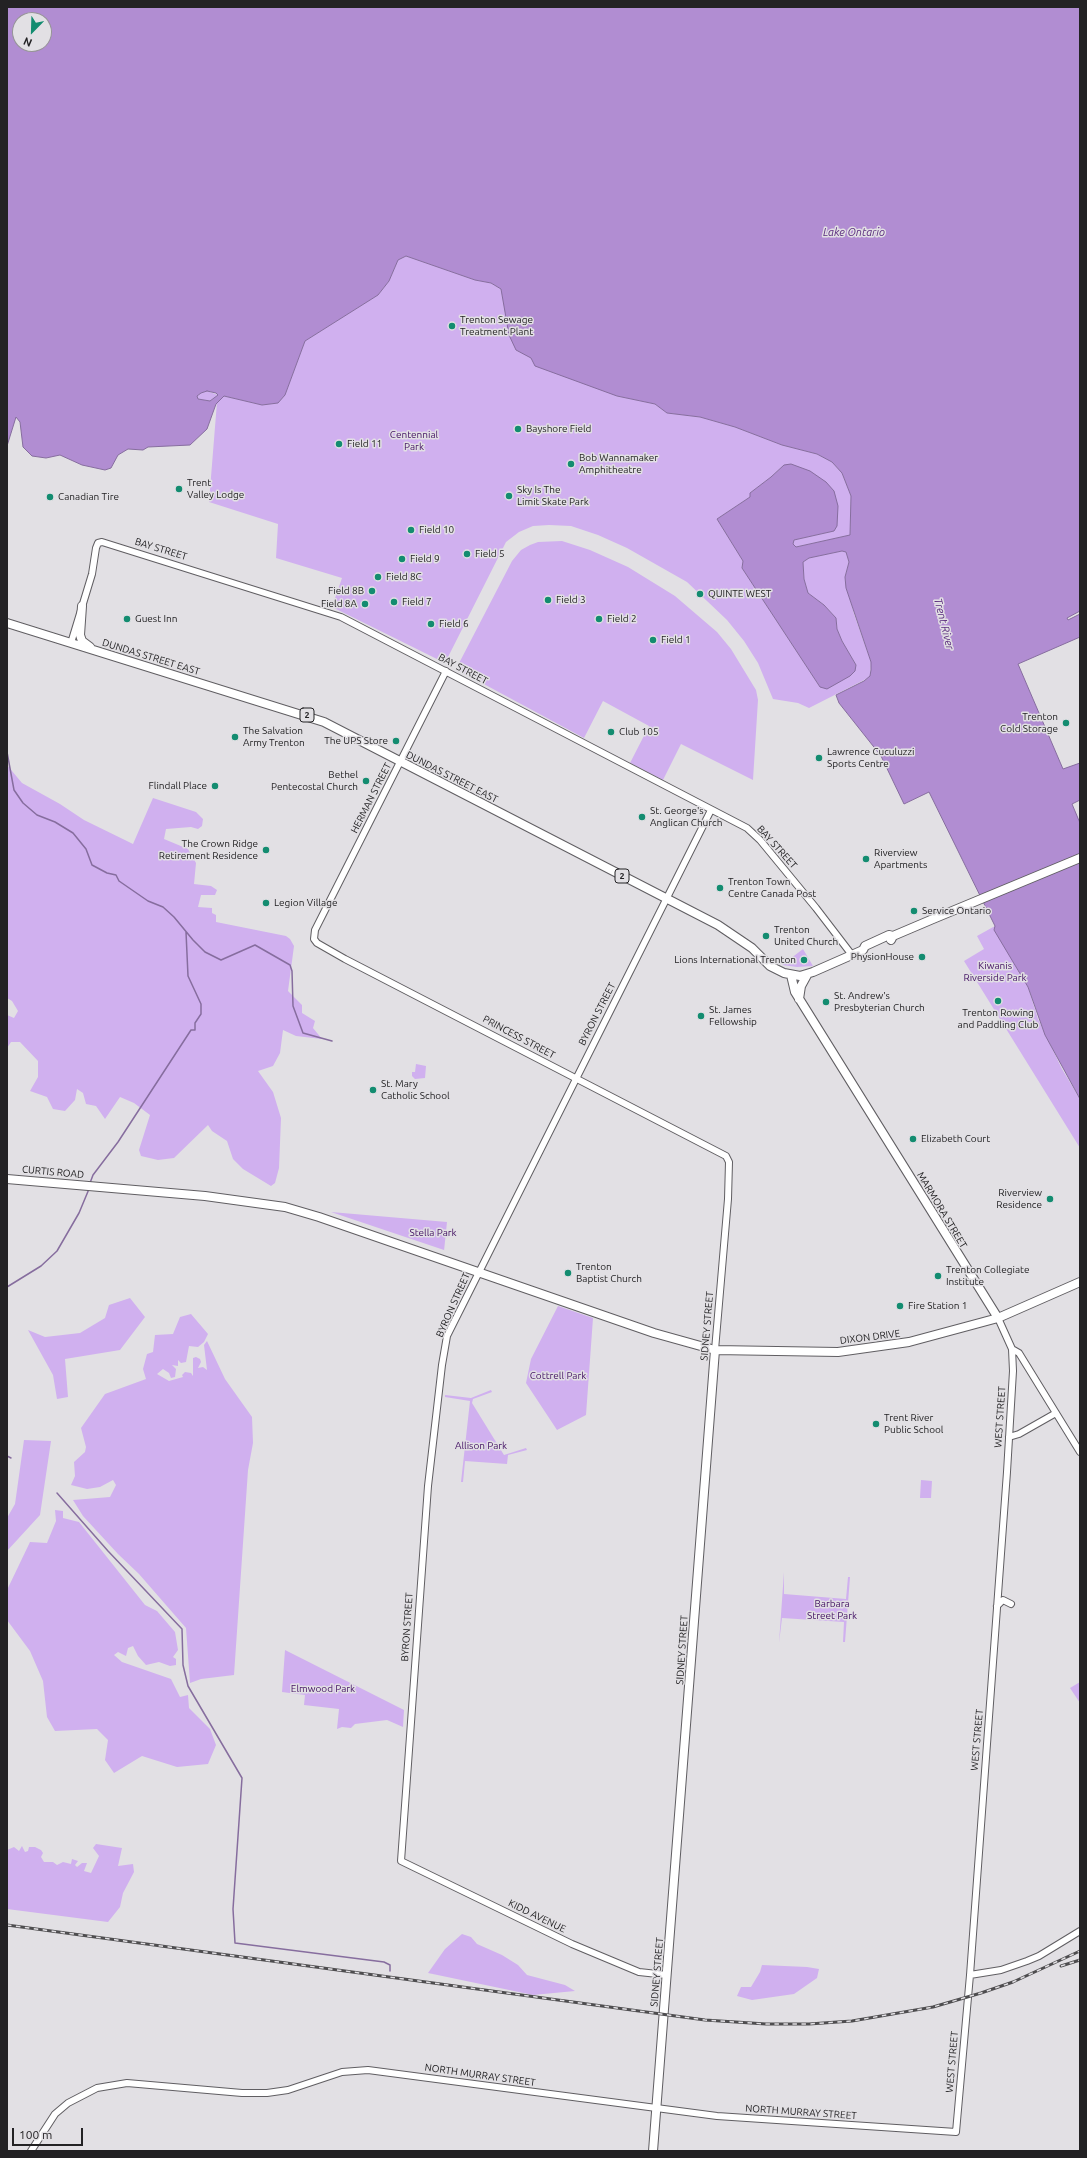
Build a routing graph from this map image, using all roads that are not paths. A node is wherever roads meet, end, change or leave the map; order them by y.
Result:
1 (82, 606) junction
2 (7, 623) edge
3 (71, 643) junction
4 (92, 649) junction
5 (446, 671) junction
6 (400, 762) junction
7 (711, 810) junction
8 (1080, 858) edge
9 (666, 899) junction
10 (314, 933) joint
11 (852, 955) junction
12 (807, 974) junction
13 (791, 975) junction
14 (800, 999) junction
15 (576, 1079) junction
16 (721, 1153) joint
17 (7, 1179) edge
18 (479, 1272) junction
19 (1080, 1282) edge
20 (998, 1318) junction
21 (1012, 1348) junction
22 (715, 1350) junction
23 (1056, 1413) junction
24 (1009, 1436) junction
25 (1080, 1452) edge
26 (1011, 1604) dead end
27 (997, 1606) junction
28 (401, 1861) joint
29 (1080, 1931) edge
30 (667, 1975) junction
31 (970, 1975) junction
32 (656, 2109) junction
33 (956, 2132) joint
34 (31, 2151) edge
35 (654, 2151) edge

1 - 3 street, BAY STREET
1 - 4 main road
1 - 5 street, BAY STREET
2 - 3 main road, DUNDAS STREET EAST / 2
3 - 4 main road, DUNDAS STREET EAST / 2
4 - 6 main road, DUNDAS STREET EAST / 2
5 - 6 street, HERMAN STREET
5 - 7 street, BAY STREET
6 - 9 main road, DUNDAS STREET EAST / 2
6 - 10 street, HERMAN STREET
7 - 9 street, BYRON STREET
7 - 11 street, BAY STREET
8 - 11 main road, DUNDAS STREET EAST
9 - 13 main road, DUNDAS STREET EAST / 2
9 - 15 street, BYRON STREET
10 - 15 street, PRINCESS STREET
11 - 12 main road, DUNDAS STREET EAST
12 - 13 main road, DUNDAS STREET EAST
12 - 14 main road
13 - 14 main road, MARMORA STREET
14 - 20 main road, MARMORA STREET
15 - 16 street, PRINCESS STREET
15 - 18 street, BYRON STREET
16 - 22 street, SIDNEY STREET
17 - 18 main road, CURTIS ROAD
18 - 22 main road, DIXON DRIVE
18 - 28 street, BYRON STREET
19 - 20 main road, DIXON DRIVE
20 - 21 street, MARMORA STREET
20 - 22 main road, DIXON DRIVE
21 - 23 street, MARMORA STREET
21 - 24 street, WEST STREET
22 - 30 main road, SIDNEY STREET
23 - 24 street
23 - 25 street, MARMORA STREET
24 - 27 street, WEST STREET
26 - 27 street
27 - 31 street, WEST STREET
28 - 30 street, KIDD AVENUE
29 - 31 street
30 - 32 main road, SIDNEY STREET
31 - 33 street, WEST STREET
32 - 33 street, NORTH MURRAY STREET
32 - 34 street, NORTH MURRAY STREET
32 - 35 main road, SIDNEY STREET

